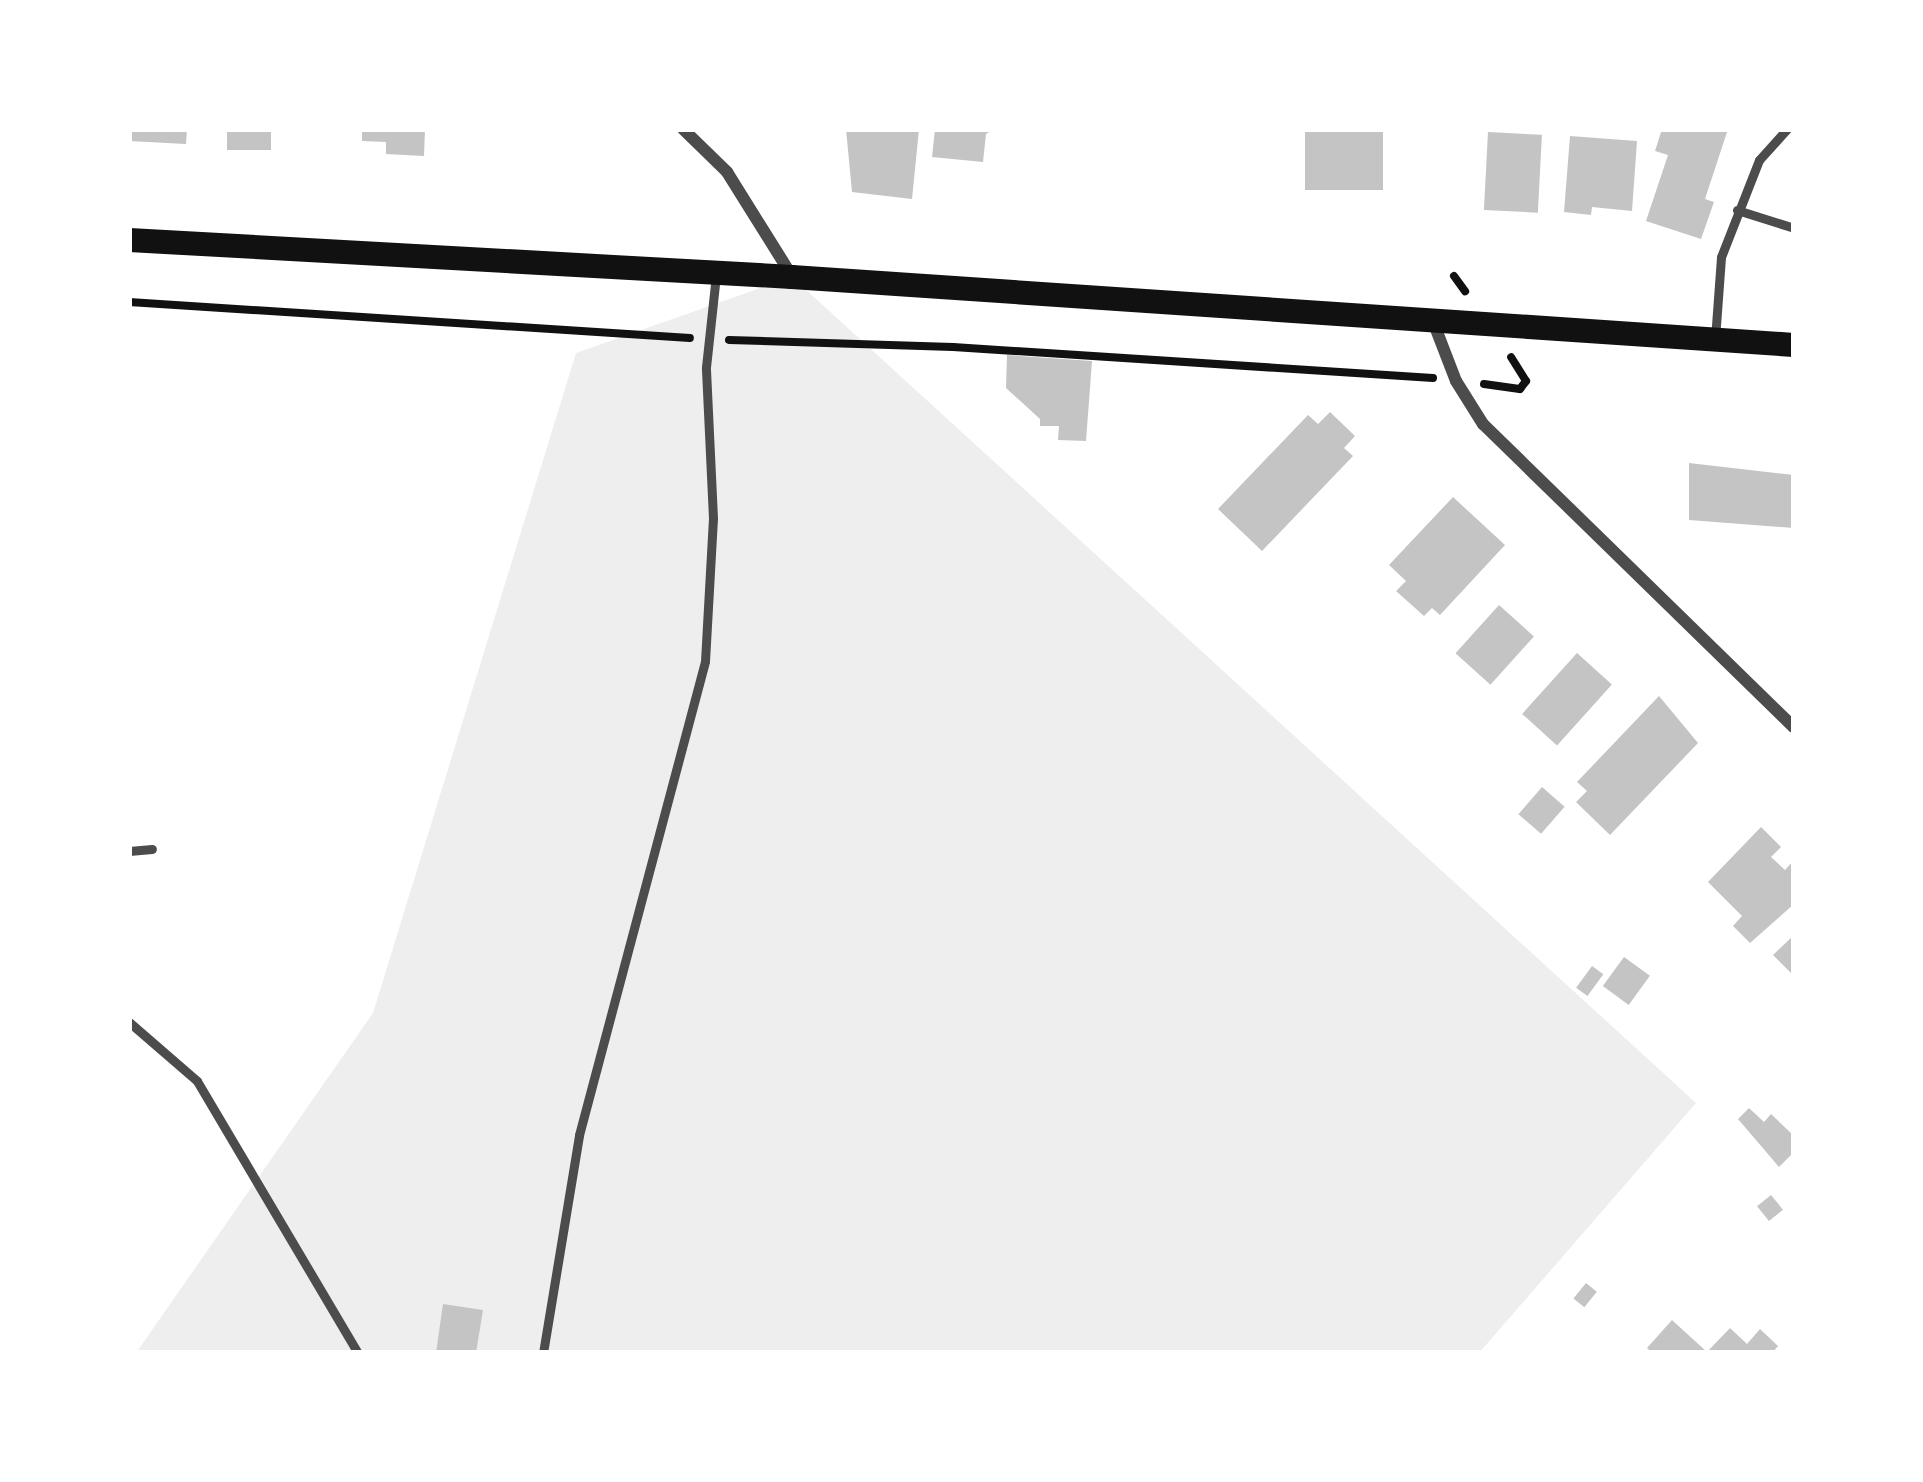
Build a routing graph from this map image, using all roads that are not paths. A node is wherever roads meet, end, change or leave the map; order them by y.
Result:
1 (683, 129) edge
2 (1787, 129) edge
3 (1737, 210) junction
4 (1794, 228) edge
5 (129, 240) edge
6 (716, 273) junction
7 (792, 277) junction
8 (1434, 324) junction
9 (1715, 341) junction
10 (1794, 345) edge
11 (1794, 727) edge
12 (152, 849) dead end
13 (129, 851) edge
14 (129, 1022) edge
15 (358, 1353) edge
16 (543, 1353) edge

1 - 7 street
2 - 3 lane
3 - 4 lane
3 - 9 lane
5 - 6 main road
6 - 7 main road
6 - 16 lane
7 - 8 main road
8 - 9 main road
8 - 11 street
9 - 10 main road
12 - 13 lane
14 - 15 lane

